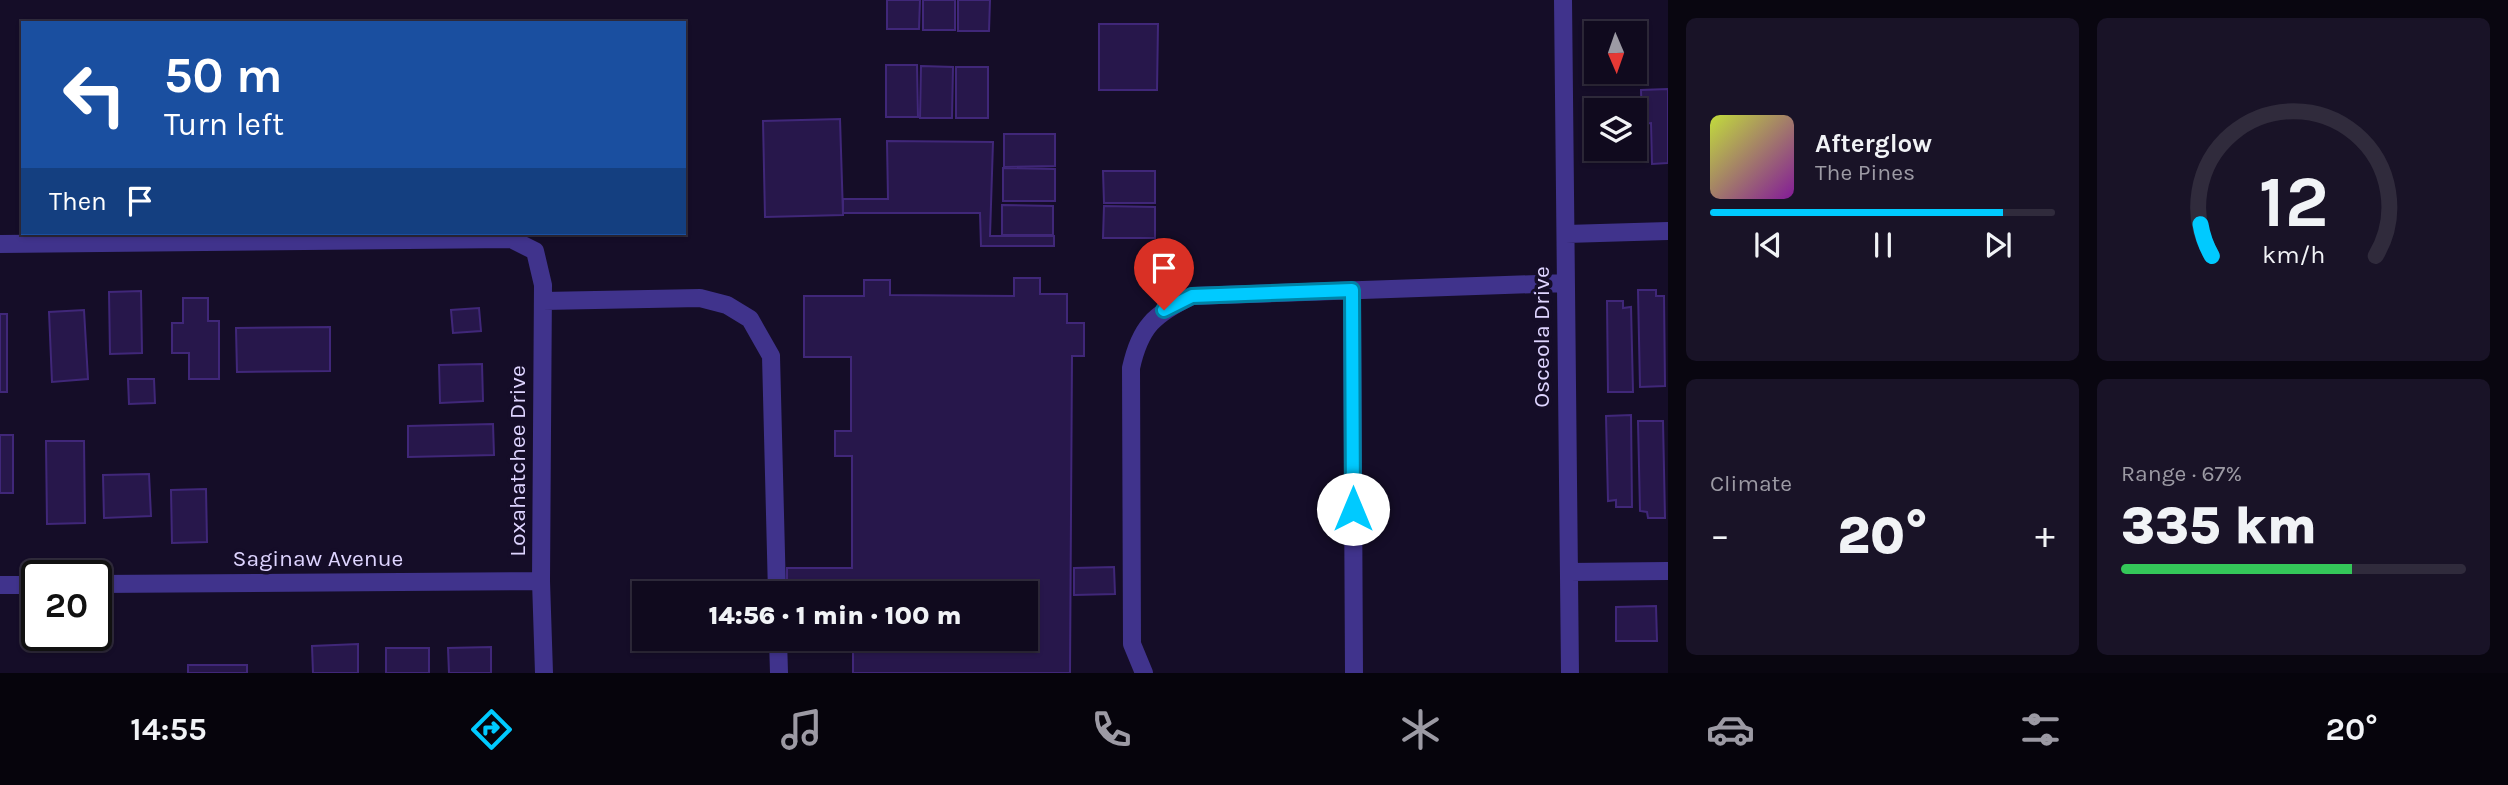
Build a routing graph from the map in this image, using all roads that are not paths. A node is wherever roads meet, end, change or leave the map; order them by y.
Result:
1 (1563, 0) edge
2 (1668, 231) edge
3 (1566, 234) junction
4 (0, 244) edge
5 (1565, 283) junction
6 (1352, 290) junction
7 (543, 301) junction
8 (1668, 571) edge
9 (1569, 572) junction
10 (541, 581) junction
11 (777, 581) edge
12 (21, 584) edge
13 (112, 584) edge
14 (0, 585) edge
15 (778, 651) edge
16 (544, 673) edge
17 (779, 673) edge
18 (1144, 673) edge
19 (1354, 673) edge
20 (1570, 673) edge

1 - 3 street, Osceola Drive
2 - 3 street
3 - 5 street, Osceola Drive
4 - 7 street, Loxahatchee Drive
5 - 6 street
5 - 9 street, Osceola Drive
6 - 18 street
6 - 19 street
7 - 10 street, Loxahatchee Drive
7 - 11 street
8 - 9 street
9 - 20 street, Osceola Drive
10 - 13 street, Saginaw Avenue
10 - 16 street, Loxahatchee Drive
12 - 14 street
15 - 17 street

